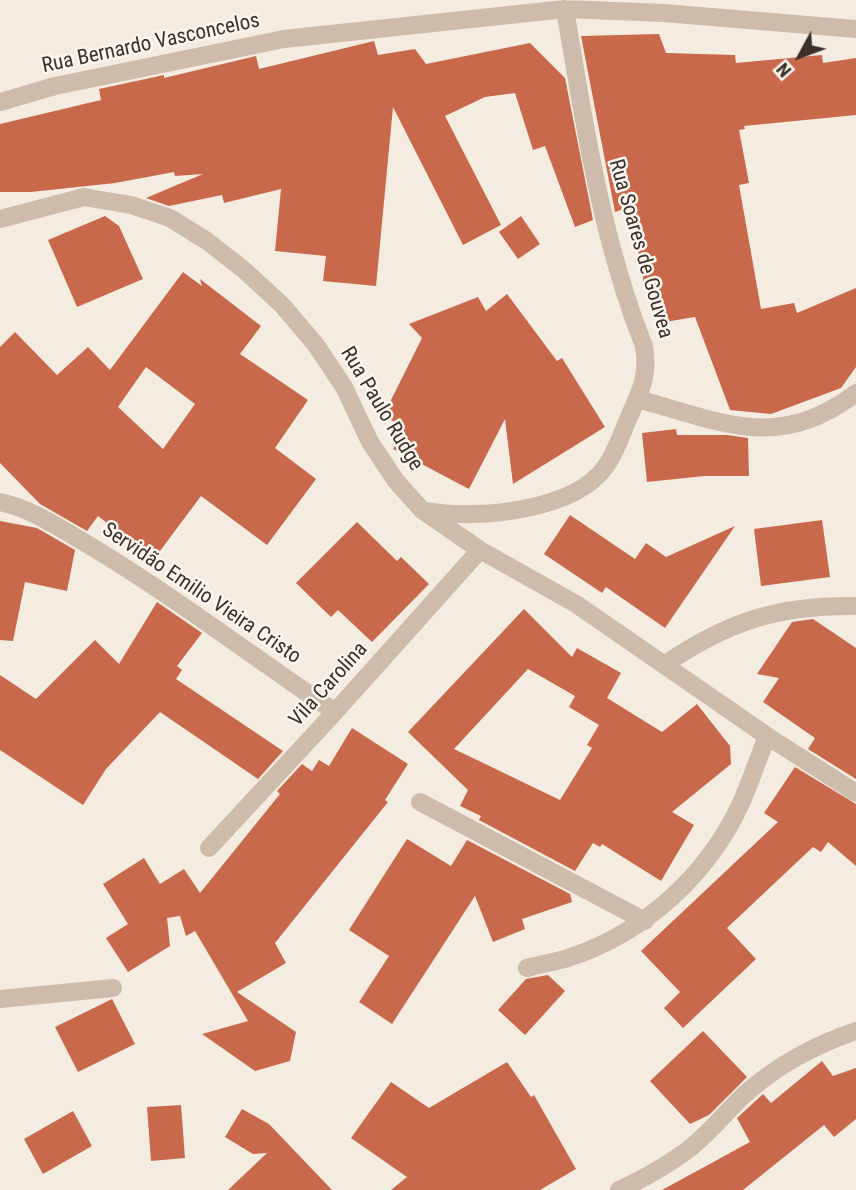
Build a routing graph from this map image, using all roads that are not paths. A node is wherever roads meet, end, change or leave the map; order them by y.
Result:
1 (565, 9) junction
2 (856, 29) edge
3 (0, 102) edge
4 (0, 219) edge
5 (856, 393) edge
6 (637, 399) junction
7 (0, 502) edge
8 (422, 510) junction
9 (480, 550) junction
10 (856, 606) edge
11 (664, 665) junction
12 (335, 712) junction
13 (767, 736) junction
14 (856, 793) edge
15 (420, 802) dead end
16 (209, 848) dead end
17 (645, 921) junction
18 (527, 968) dead end
19 (113, 988) dead end
20 (0, 999) edge
21 (856, 1031) edge
22 (619, 1190) edge

1 - 2 street, Rua Bernardo Vasconcelos
1 - 3 street, Rua Bernardo Vasconcelos
1 - 6 street, Rua Soares de Gouvea
4 - 8 street, Rua Paulo Rudge
5 - 6 street
6 - 8 street, Rua Soares de Gouvea
7 - 12 street, Servidão Emilio Vieira Cristo
8 - 9 street, Rua Paulo Rudge
9 - 11 street, Rua Paulo Rudge
9 - 12 street, Vila Carolina
10 - 11 street
11 - 13 street, Rua Paulo Rudge
12 - 16 street, Vila Carolina
13 - 14 street, Rua Paulo Rudge
13 - 17 street
15 - 17 street
17 - 18 street
19 - 20 street
21 - 22 street

